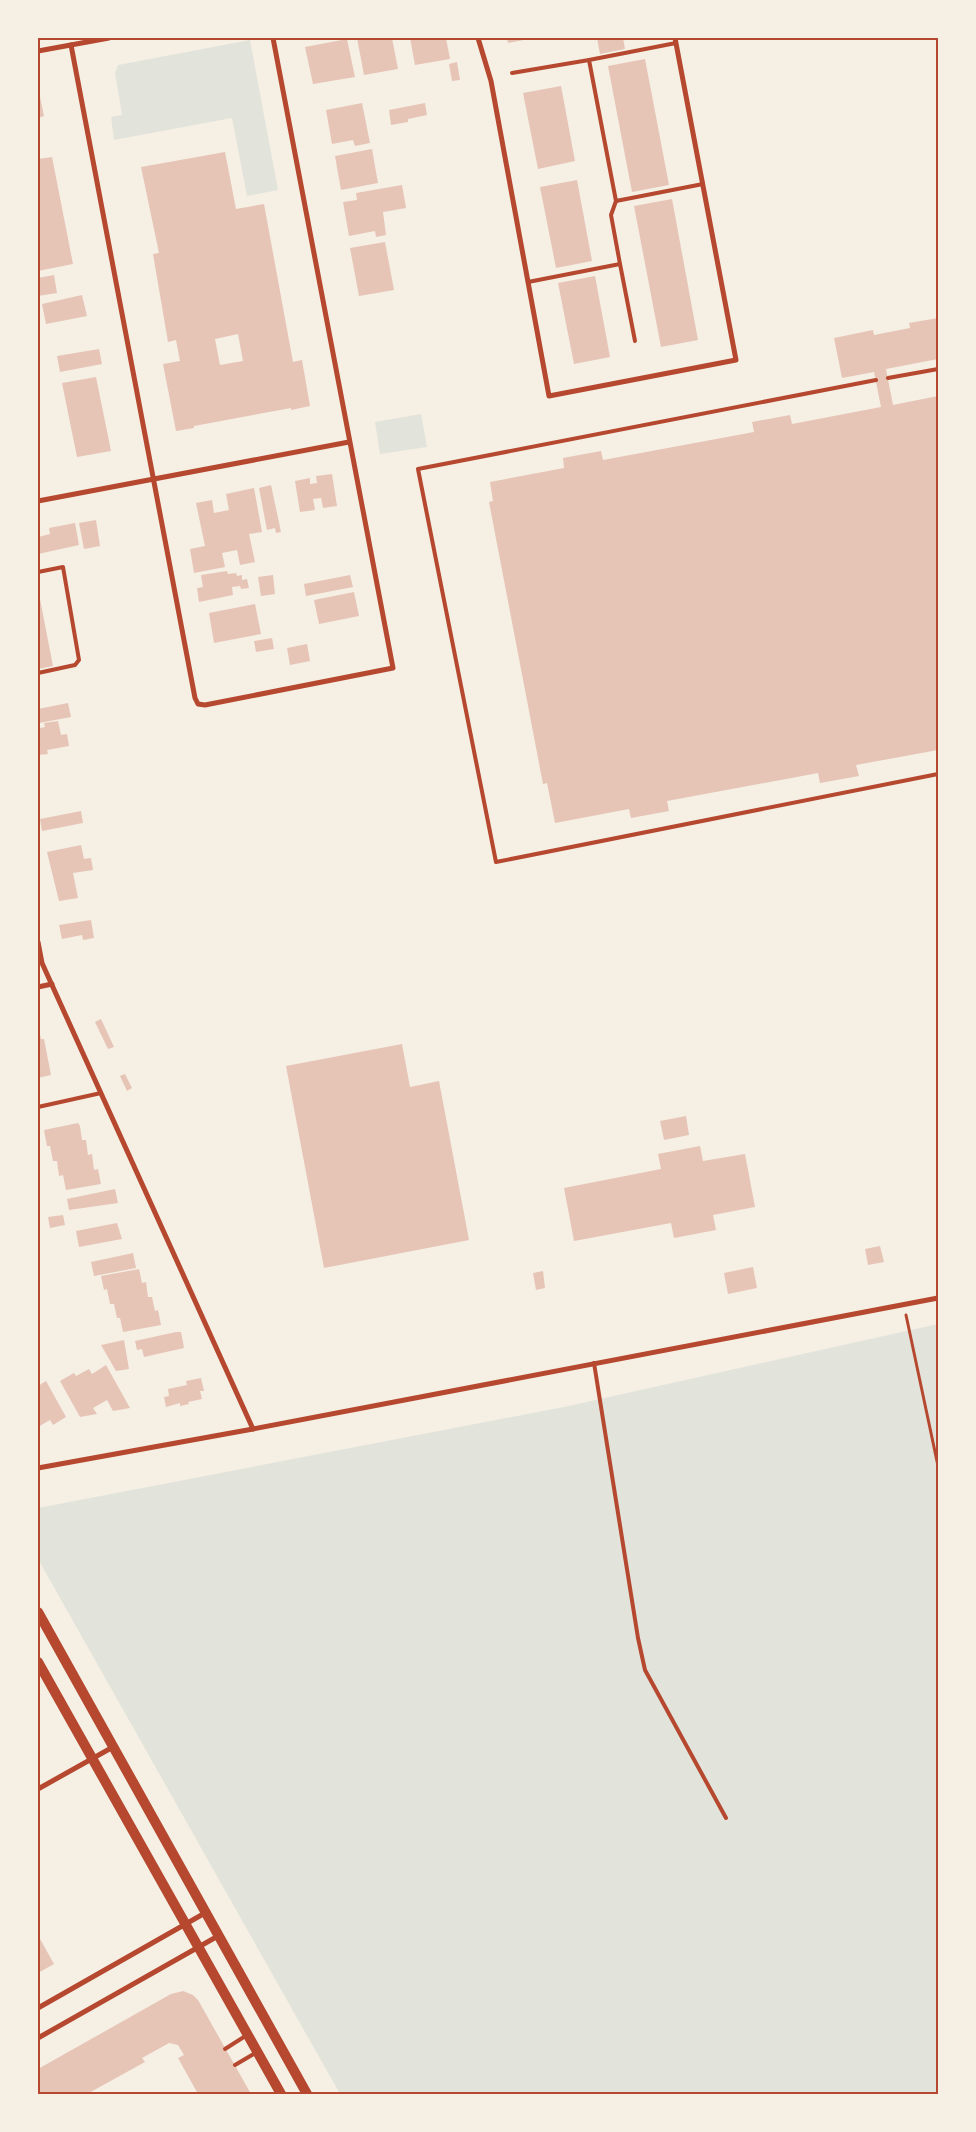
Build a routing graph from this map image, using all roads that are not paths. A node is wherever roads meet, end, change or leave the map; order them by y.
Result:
1 (109, 38) edge
2 (273, 38) edge
3 (478, 38) edge
4 (97, 39) edge
5 (675, 40) edge
6 (71, 45) junction
7 (38, 51) edge
8 (589, 60) junction
9 (512, 73) dead end
10 (703, 184) junction
11 (616, 201) junction
12 (620, 264) junction
13 (528, 282) junction
14 (635, 341) dead end
15 (938, 369) edge
16 (888, 378) dead end
17 (876, 380) dead end
18 (349, 442) junction
19 (153, 479) junction
20 (38, 501) edge
21 (38, 572) edge
22 (38, 673) edge
23 (938, 774) edge
24 (38, 942) edge
25 (52, 984) junction
26 (38, 987) edge
27 (102, 1093) junction
28 (38, 1106) edge
29 (938, 1298) edge
30 (594, 1364) junction
31 (253, 1429) junction
32 (38, 1468) edge
33 (38, 1612) edge
34 (38, 1662) edge
35 (114, 1746) junction
36 (92, 1758) junction
37 (38, 1789) edge
38 (726, 1818) dead end
39 (205, 1914) junction
40 (186, 1924) junction
41 (218, 1936) junction
42 (198, 1947) junction
43 (38, 2008) edge
44 (247, 2036) junction
45 (38, 2038) edge
46 (225, 2049) dead end
47 (257, 2052) junction
48 (235, 2065) dead end
49 (281, 2094) edge
50 (307, 2094) edge

1 - 4 street
2 - 18 street
3 - 13 street
4 - 6 street
5 - 8 lane
5 - 10 street
6 - 7 street
6 - 19 street
8 - 9 lane
8 - 11 lane
10 - 11 lane
10 - 13 street
11 - 12 lane
12 - 13 lane
12 - 14 lane
15 - 16 lane
17 - 23 lane
18 - 19 street
18 - 19 street
19 - 20 street
21 - 22 lane
24 - 25 street
25 - 26 street
25 - 27 street
27 - 28 lane
27 - 31 street
29 - 30 street
30 - 31 street
30 - 38 lane
31 - 32 street
33 - 35 main road
34 - 36 main road
35 - 36 street
35 - 39 main road
36 - 37 street
36 - 40 main road
39 - 40 street
39 - 41 main road
40 - 42 main road
40 - 43 street
41 - 42 street
41 - 50 main road
42 - 44 main road
42 - 45 street
44 - 46 lane
44 - 47 main road
47 - 48 lane
47 - 49 main road

